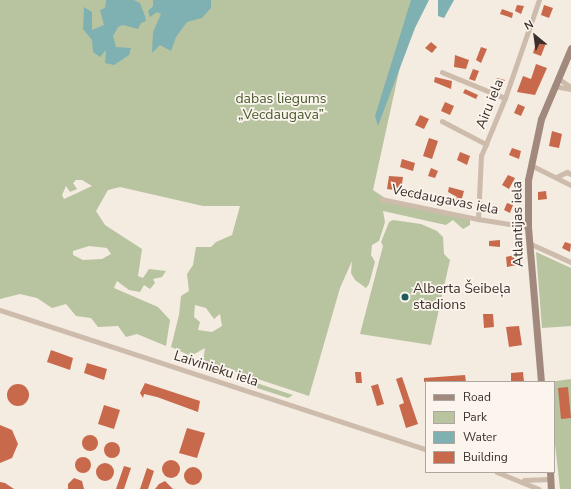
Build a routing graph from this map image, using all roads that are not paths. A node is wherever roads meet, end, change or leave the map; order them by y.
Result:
1 (539, 0) edge
2 (571, 48) edge
3 (442, 72) dead end
4 (558, 78) junction
5 (554, 86) junction
6 (571, 88) edge
7 (505, 98) junction
8 (442, 121) dead end
9 (486, 144) junction
10 (531, 165) junction
11 (571, 174) edge
12 (556, 177) junction
13 (571, 185) edge
14 (381, 199) dead end
15 (478, 219) junction
16 (528, 227) junction
17 (529, 243) junction
18 (571, 262) edge
19 (0, 310) edge
20 (541, 381) edge
21 (425, 449) edge
22 (501, 473) edge
23 (550, 476) edge
24 (522, 480) junction
25 (539, 489) edge
26 (551, 489) edge

1 - 7 street, Airu iela
2 - 4 main road, Atlantijas iela
3 - 7 street
4 - 5 main road, Atlantijas iela
4 - 6 street
5 - 6 street
5 - 10 main road, Atlantijas iela
7 - 9 street, Airu iela
8 - 9 street
9 - 15 street, Airu iela
10 - 12 street
10 - 16 main road, Atlantijas iela
11 - 12 street
12 - 13 street
14 - 15 street, Vecdaugavas iela
15 - 16 street, Vecdaugavas iela
16 - 17 main road, Atlantijas iela
17 - 18 street
17 - 20 main road, Atlantijas iela
19 - 21 street, Laivinieku iela
22 - 24 street
23 - 24 street
23 - 26 main road
24 - 25 street

